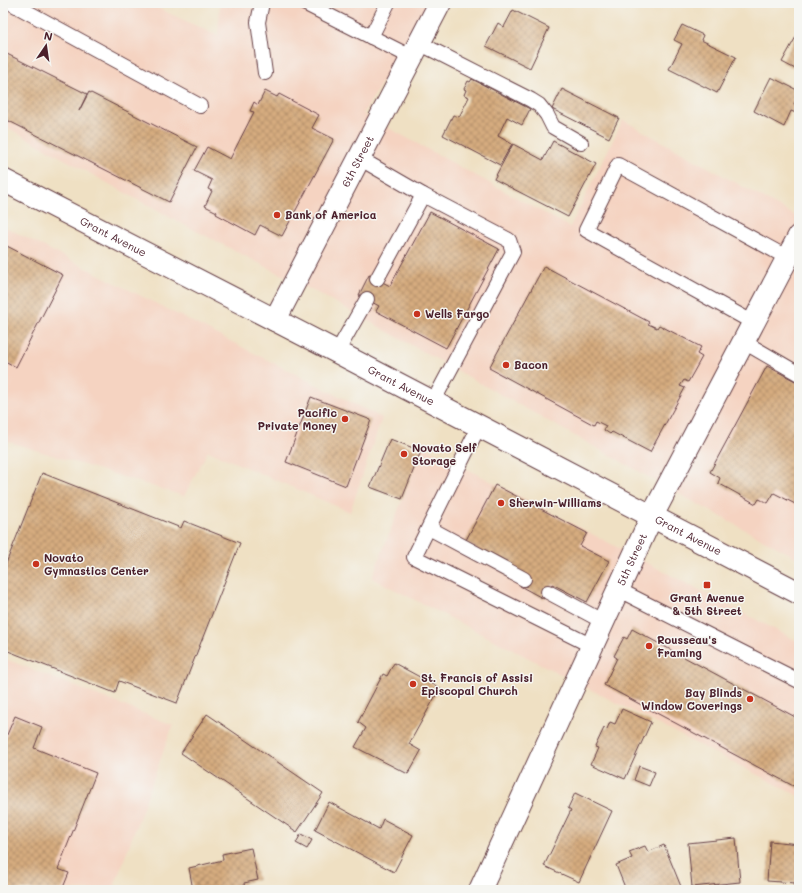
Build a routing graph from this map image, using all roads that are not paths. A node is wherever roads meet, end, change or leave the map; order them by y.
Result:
1 (11, 3) edge
2 (262, 3) edge
3 (304, 3) edge
4 (388, 3) edge
5 (440, 3) edge
6 (371, 37) junction
7 (415, 50) junction
8 (264, 74) dead end
9 (200, 106) dead end
10 (581, 143) dead end
11 (359, 158) junction
12 (3, 180) edge
13 (423, 195) junction
14 (794, 250) edge
15 (377, 279) dead end
16 (367, 299) dead end
17 (275, 320) junction
18 (749, 333) junction
19 (336, 352) junction
20 (799, 374) edge
21 (433, 402) junction
22 (479, 426) junction
23 (652, 516) junction
24 (429, 528) junction
25 (524, 579) dead end
26 (619, 590) junction
27 (548, 592) dead end
28 (799, 593) edge
29 (604, 622) junction
30 (592, 646) junction
31 (799, 680) edge
32 (480, 890) edge

1 - 9 lane
2 - 8 lane
3 - 6 lane
4 - 6 lane
5 - 7 street, 6th Street
6 - 7 lane
7 - 10 lane
7 - 11 street, 6th Street
11 - 13 lane
11 - 17 street, 6th Street
12 - 17 street, Grant Avenue
13 - 15 lane
13 - 21 lane
14 - 18 street, 5th Street
14 - 18 lane
16 - 19 lane
17 - 19 street, Grant Avenue
18 - 20 lane
18 - 23 street, 5th Street
19 - 21 street, Grant Avenue
21 - 22 street, Grant Avenue
22 - 23 street, Grant Avenue
22 - 24 lane
23 - 26 street, 5th Street
23 - 28 street, Grant Avenue
24 - 25 lane
24 - 30 lane
26 - 29 street, 5th Street
26 - 31 lane
27 - 29 lane
29 - 30 street, 5th Street
30 - 32 street, 5th Street

